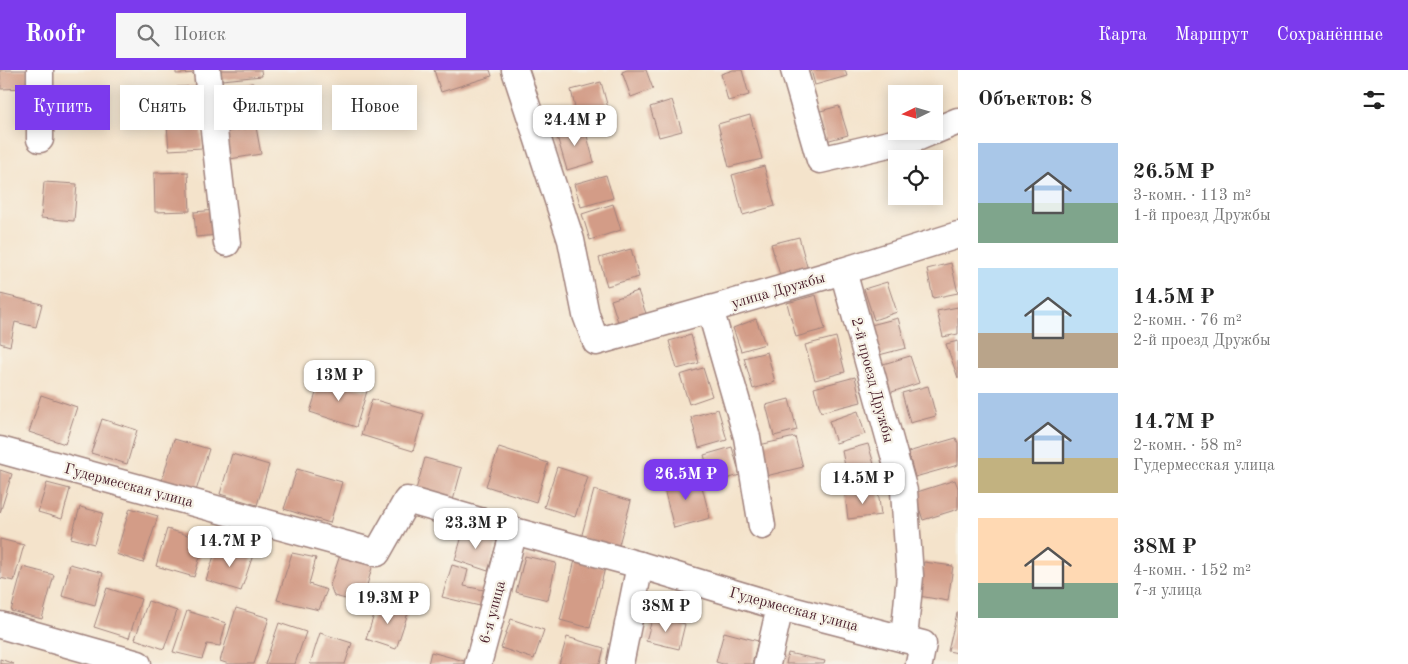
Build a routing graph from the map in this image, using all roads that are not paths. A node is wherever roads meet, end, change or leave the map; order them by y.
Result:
1 (40, 70) edge
2 (207, 70) edge
3 (515, 70) edge
4 (794, 70) edge
5 (958, 121) edge
6 (943, 127) edge
7 (40, 139) dead end
8 (906, 140) edge
9 (958, 235) edge
10 (227, 244) dead end
11 (843, 271) junction
12 (710, 309) junction
13 (0, 450) edge
14 (762, 526) dead end
15 (514, 531) junction
16 (640, 565) junction
17 (780, 607) junction
18 (0, 625) edge
19 (915, 649) edge
20 (138, 664) edge
21 (478, 664) edge
22 (620, 664) edge
23 (767, 664) edge

1 - 7 street
2 - 10 street
3 - 12 street, улица Дружбы
4 - 8 street
5 - 6 street
9 - 11 street, улица Дружбы
11 - 12 street, улица Дружбы
11 - 19 street, 2-й проезд Дружбы
12 - 14 street
13 - 15 street, Гудермесская улица
15 - 16 street, Гудермесская улица
15 - 21 street, 6-я улица
16 - 17 street, Гудермесская улица
16 - 22 street
17 - 19 street, Гудермесская улица
17 - 23 street
18 - 20 street

